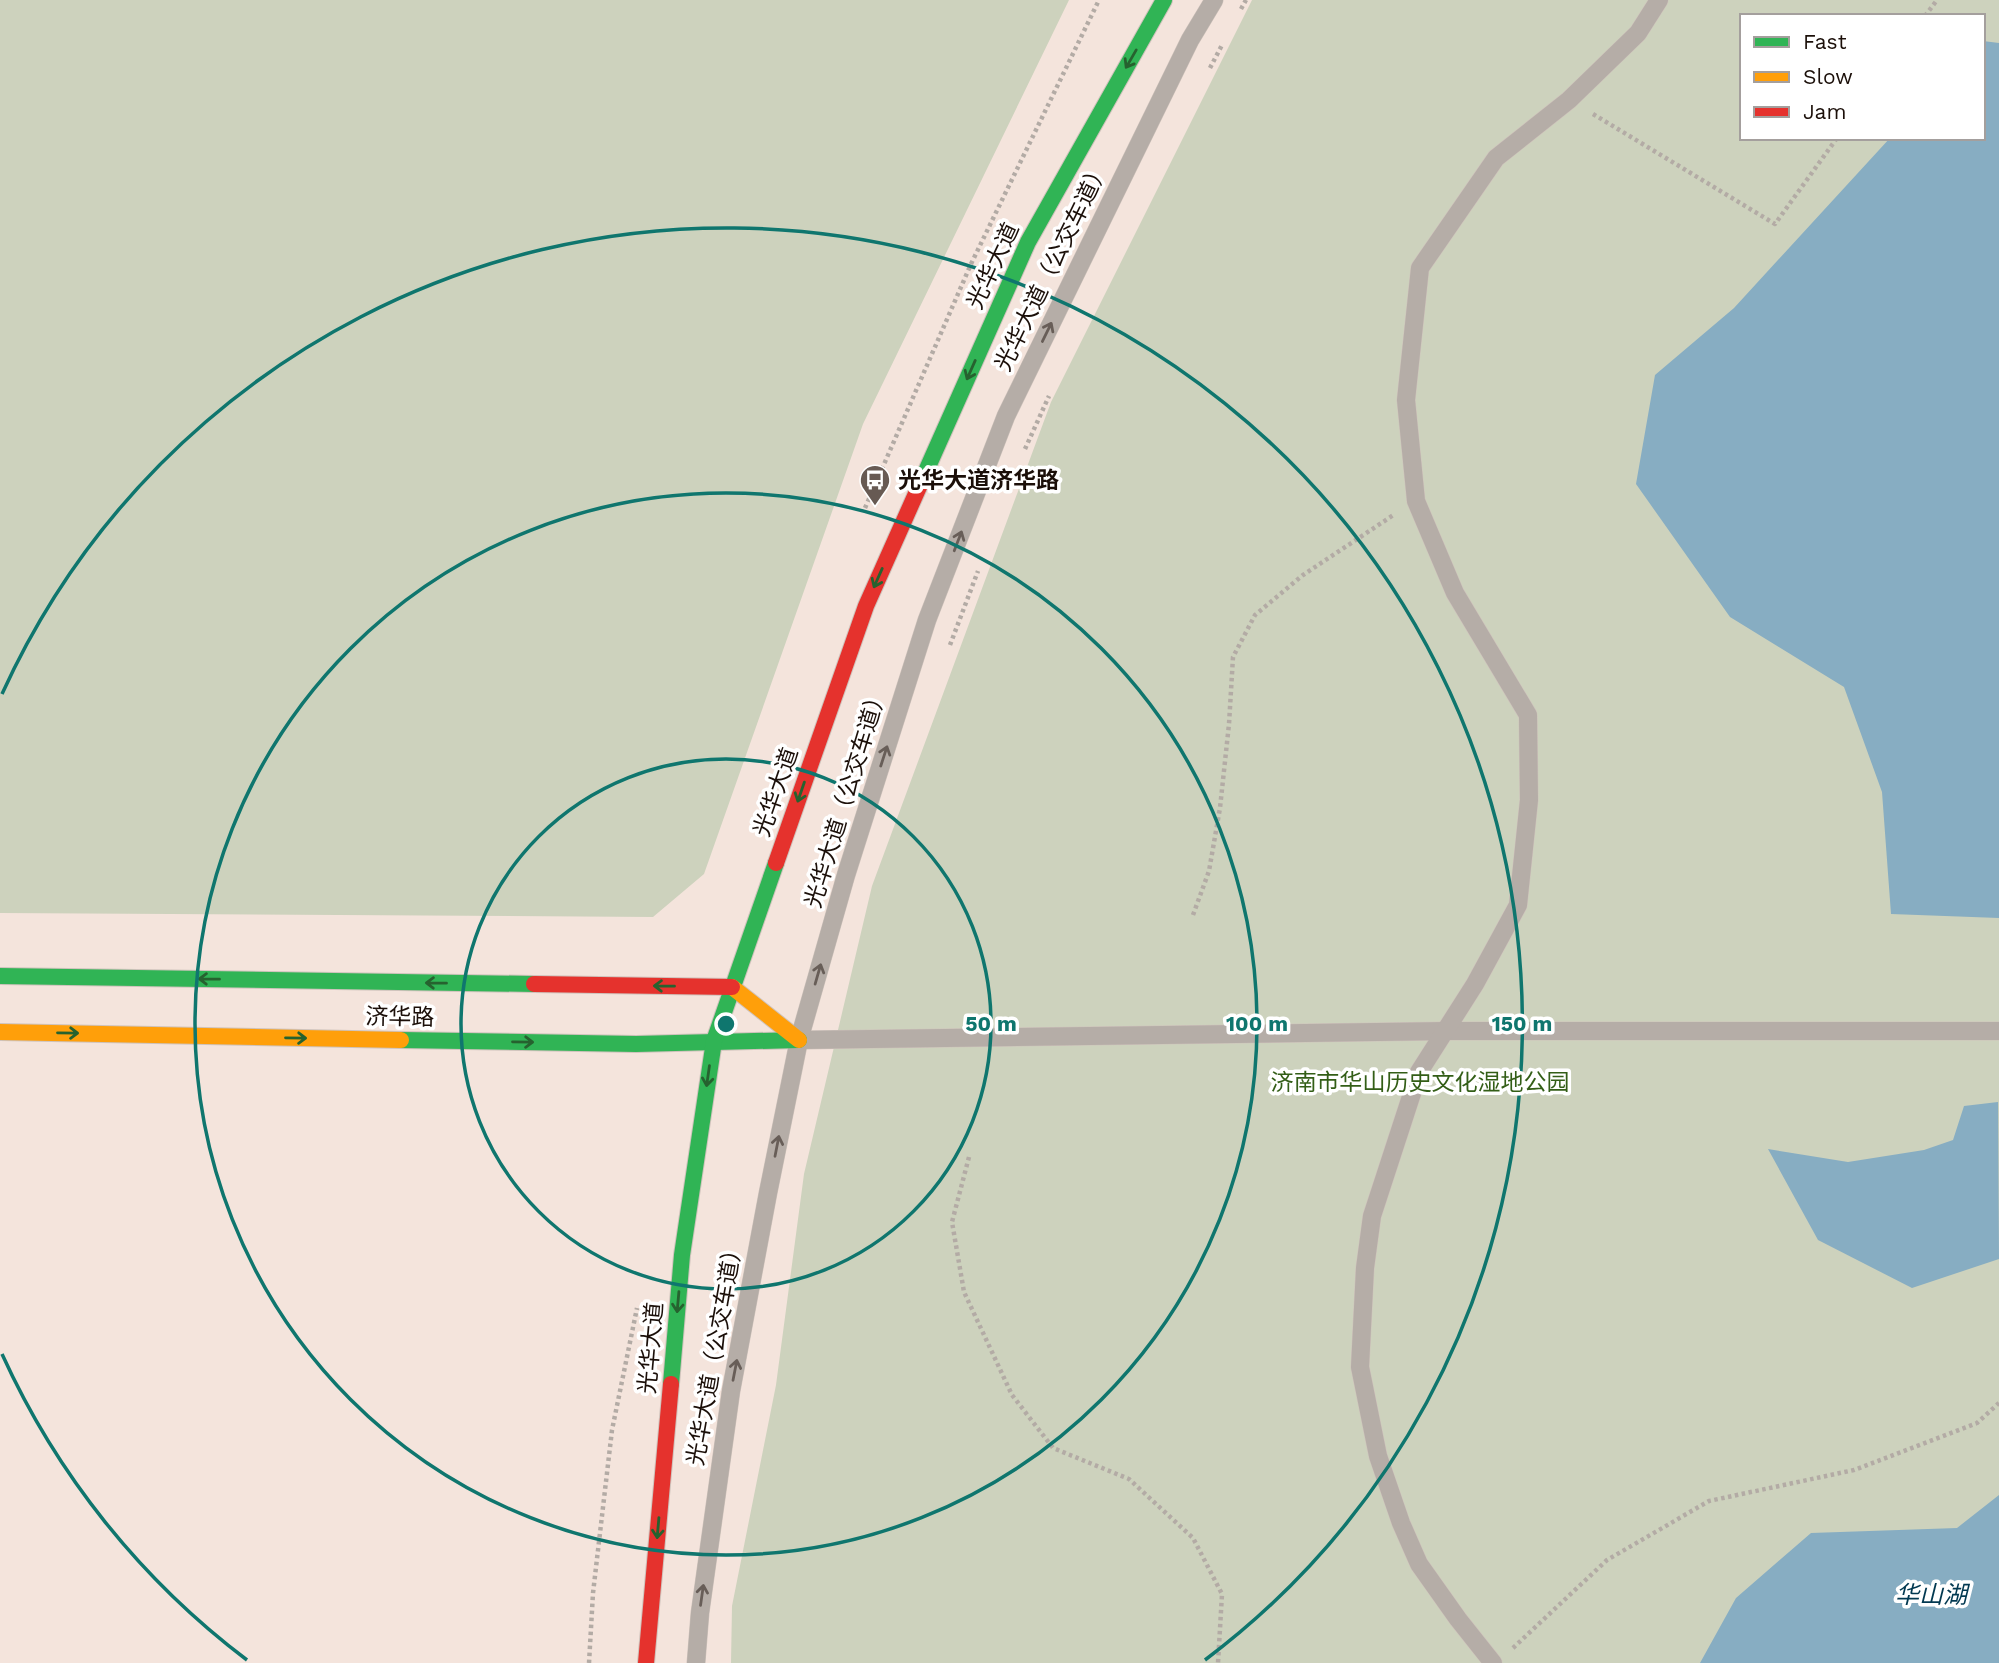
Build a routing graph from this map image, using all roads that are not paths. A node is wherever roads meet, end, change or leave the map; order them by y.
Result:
1 (1164, 0) edge
2 (1214, 0) edge
3 (1659, 0) edge
4 (0, 976) edge
5 (732, 987) junction
6 (1447, 1031) junction
7 (1999, 1031) edge
8 (0, 1032) edge
9 (799, 1040) junction
10 (714, 1041) junction
11 (1500, 1658) edge
12 (646, 1663) edge
13 (696, 1663) edge

1 -> 5 main road, 光华大道
9 -> 2 lane, 光华大道（公交车道）
3 - 6 lane
5 -> 4 main road, 济华路
5 - 9 main road
5 - 10 main road, 光华大道
6 - 7 lane
6 - 9 lane
6 - 11 lane
8 -> 10 main road, 济华路
9 - 10 main road, 济华路
13 -> 9 lane, 光华大道（公交车道）
10 -> 12 main road, 光华大道

